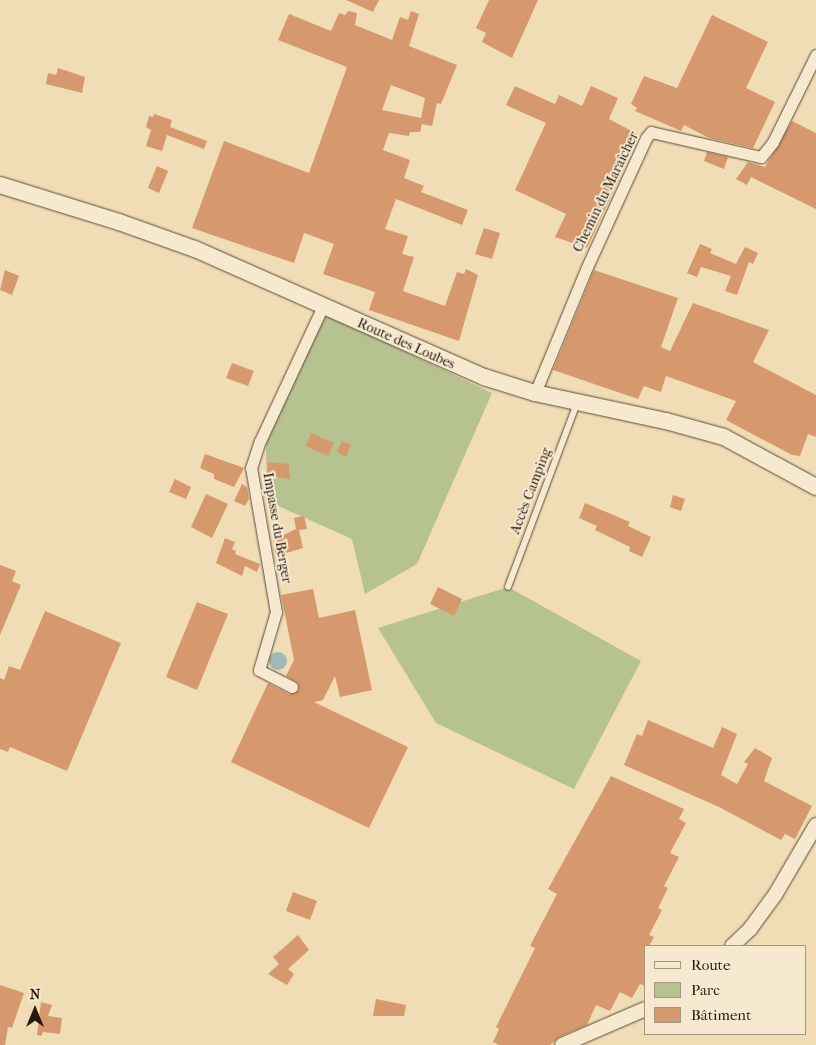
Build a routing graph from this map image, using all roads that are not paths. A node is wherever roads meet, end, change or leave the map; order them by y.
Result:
1 (816, 54) edge
2 (0, 185) edge
3 (323, 306) junction
4 (535, 393) junction
5 (578, 403) junction
6 (816, 487) edge
7 (508, 588) dead end
8 (292, 687) dead end
9 (816, 825) edge
10 (733, 945) edge
11 (644, 1009) edge
12 (562, 1045) edge

1 - 4 street, Chemin du Maraîcher
2 - 3 main road, Route des Loubes
3 - 4 main road, Route des Loubes
3 - 8 street, Impasse du Berger
4 - 5 main road, Route des Loubes
5 - 6 main road, Route des Loubes
5 - 7 lane, Accès Camping
9 - 10 street
11 - 12 street

